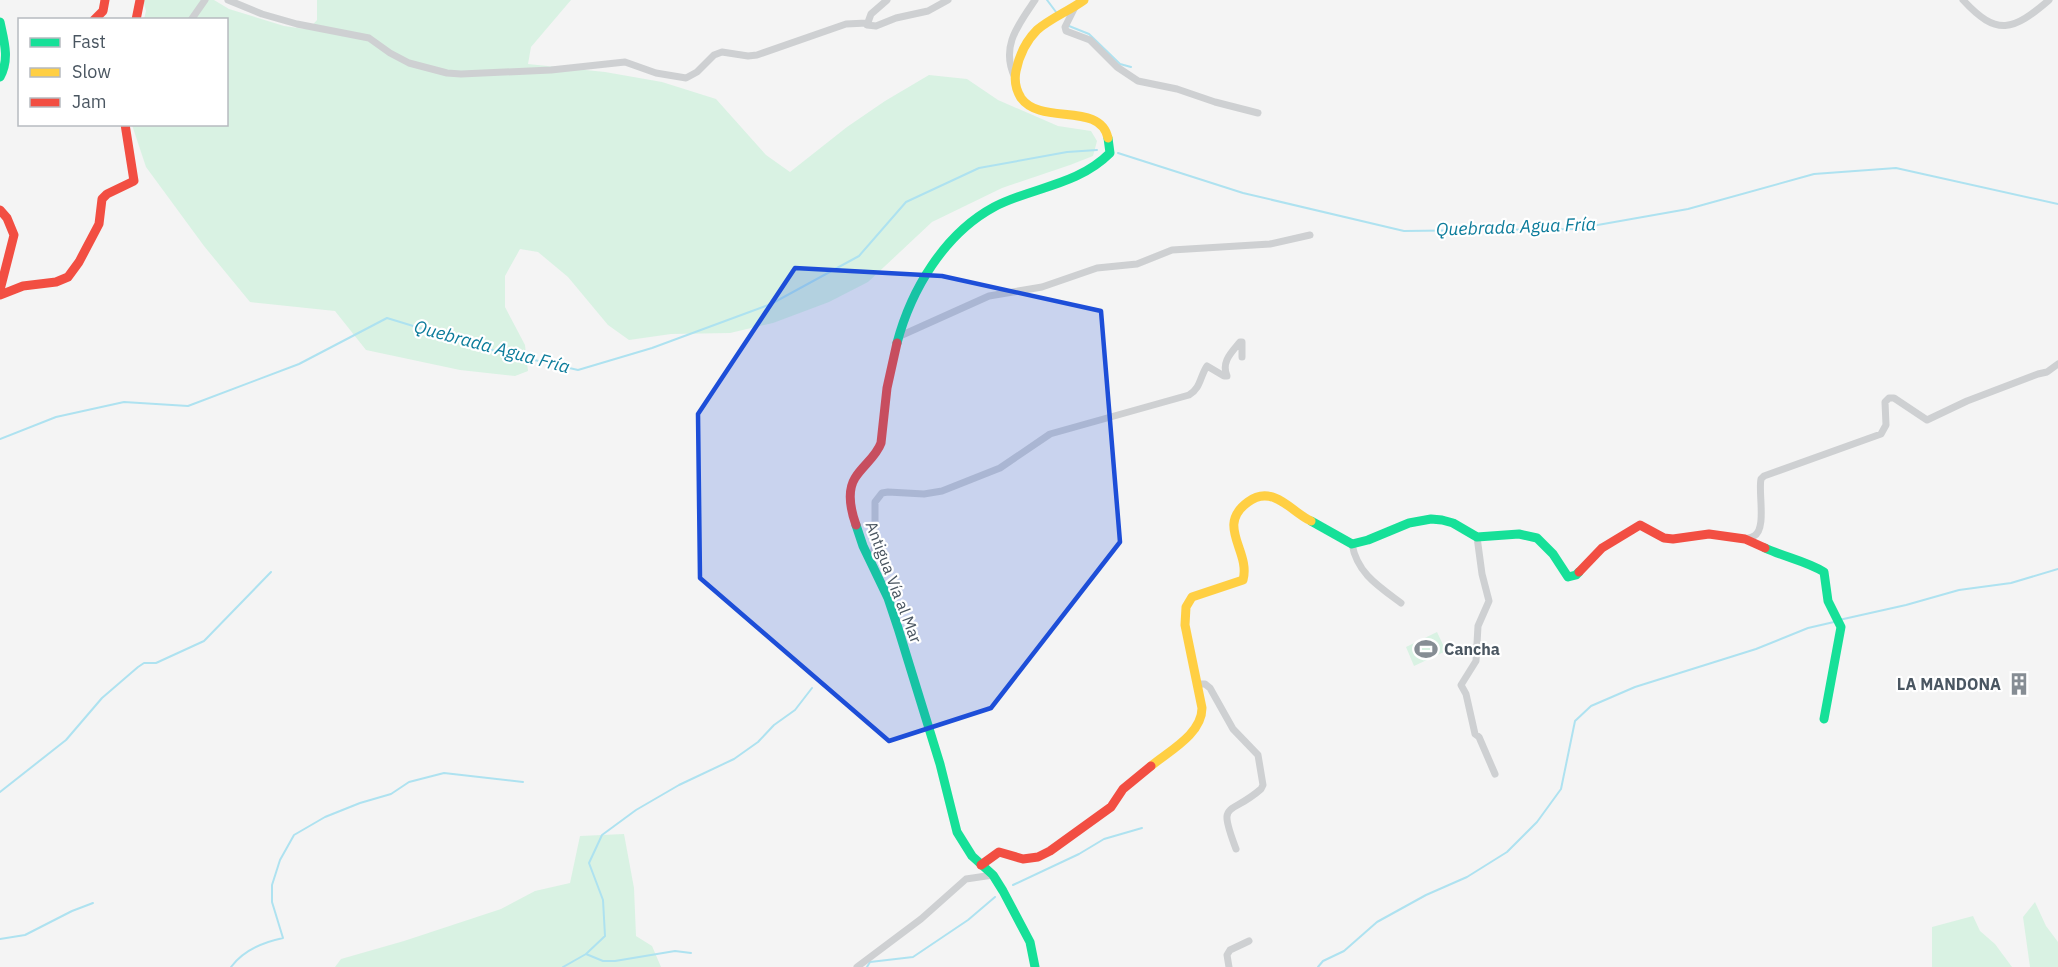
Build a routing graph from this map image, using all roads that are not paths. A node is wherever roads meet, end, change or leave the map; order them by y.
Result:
1 (105, 0) edge
2 (140, 0) edge
3 (206, 0) edge
4 (228, 0) edge
5 (887, 0) edge
6 (948, 0) edge
7 (1035, 0) edge
8 (1084, 0) edge
9 (1962, 0) edge
10 (2049, 0) edge
11 (1075, 7) junction
12 (96, 18) edge
13 (136, 18) edge
14 (192, 18) edge
15 (0, 22) edge
16 (867, 23) junction
17 (0, 77) edge
18 (1015, 78) junction
19 (1258, 113) dead end
20 (126, 126) edge
21 (132, 126) edge
22 (128, 136) junction
23 (0, 210) edge
24 (1311, 235) dead end
25 (0, 290) edge
26 (0, 296) edge
27 (900, 336) junction
28 (1242, 357) dead end
29 (2058, 364) edge
30 (1477, 537) junction
31 (1744, 539) junction
32 (1352, 544) junction
33 (869, 558) junction
34 (1401, 603) dead end
35 (1197, 684) junction
36 (1824, 719) dead end
37 (1495, 774) dead end
38 (1236, 849) dead end
39 (981, 865) junction
40 (993, 875) junction
41 (1249, 941) dead end
42 (857, 967) edge
43 (1035, 967) edge
44 (1229, 967) edge

1 - 12 street
2 - 13 street
3 - 14 street
4 - 16 street
5 - 16 street
6 - 16 street
7 - 18 street
8 - 11 street
9 - 10 street
11 - 18 street
11 - 19 street
15 - 17 street
18 - 27 street, Antigua Vía al Mar
20 - 22 street
21 - 22 street
22 - 26 street
23 - 25 street
24 - 27 street
27 - 33 street, Antigua Vía al Mar
28 - 33 street
29 - 31 street
30 - 31 street
30 - 32 street
30 - 37 street
31 - 36 street
32 - 34 street
32 - 35 street
33 - 39 street, Antigua Vía al Mar
35 - 38 street
35 - 39 street
39 - 40 street, Antigua Vía al Mar
40 - 42 street
40 - 43 street, Antigua Vía al Mar
41 - 44 street

